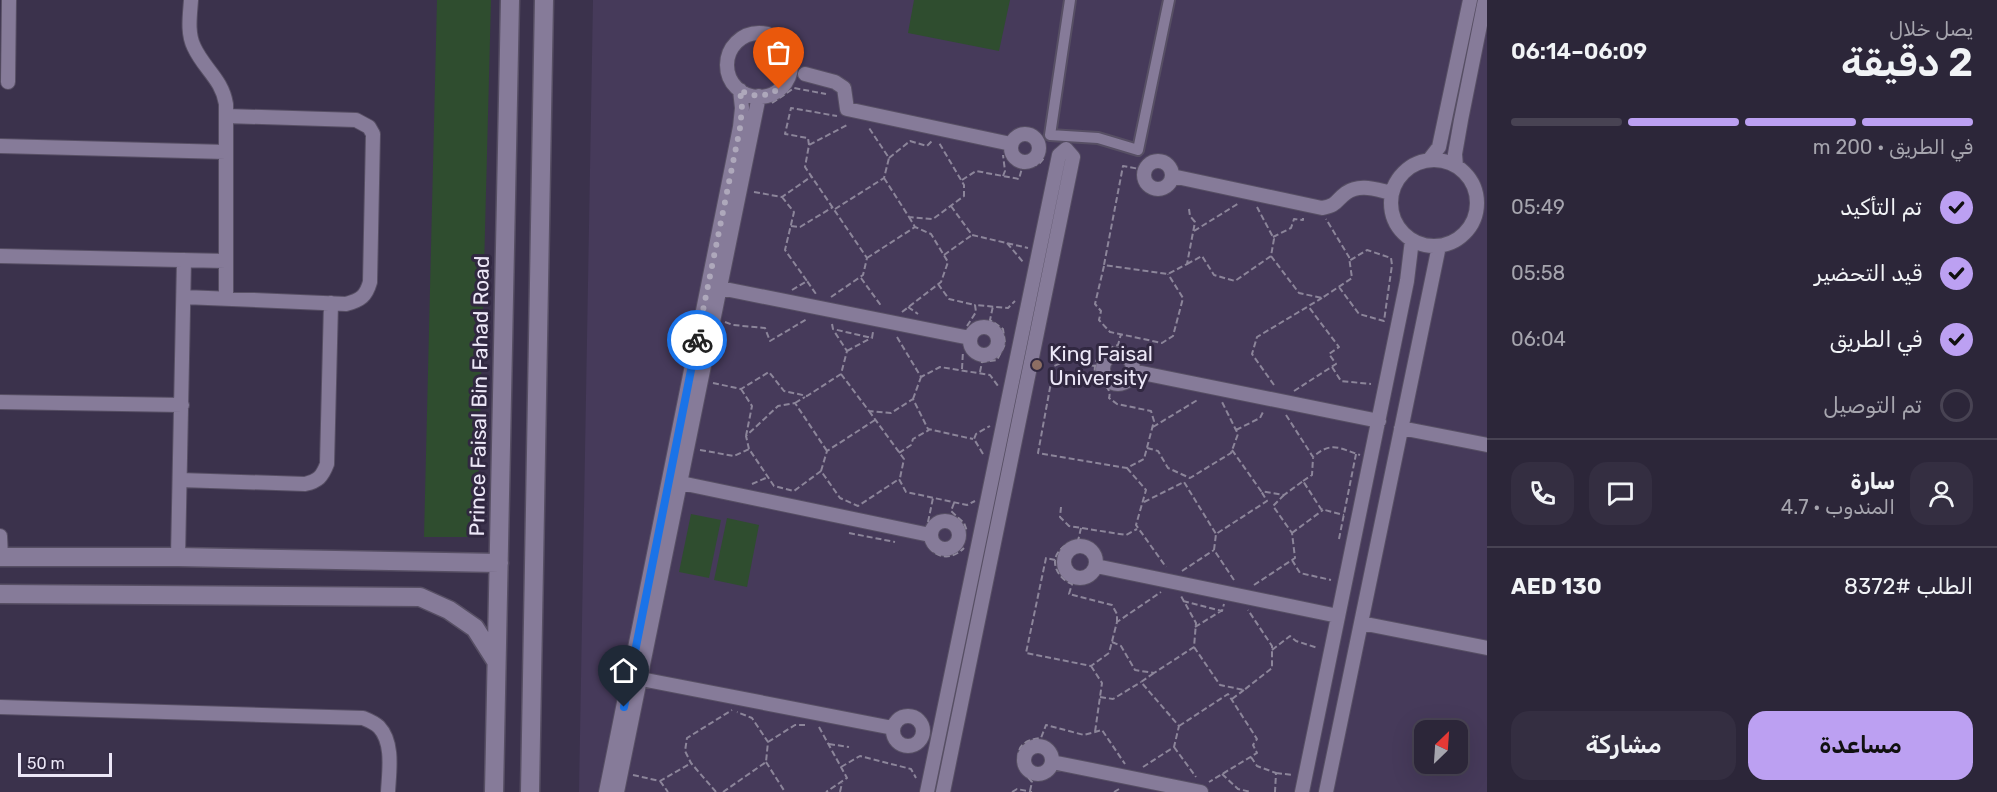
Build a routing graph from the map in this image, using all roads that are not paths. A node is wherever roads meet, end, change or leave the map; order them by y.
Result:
1 (9, 0) edge
2 (191, 0) edge
3 (510, 0) edge
4 (544, 0) edge
5 (1070, 0) edge
6 (1169, 0) edge
7 (1470, 0) edge
8 (1485, 0) edge
9 (790, 61) junction
10 (805, 74) junction
11 (788, 76) junction
12 (8, 82) dead end
13 (740, 90) junction
14 (764, 100) junction
15 (226, 116) junction
16 (1011, 144) junction
17 (1039, 144) junction
18 (0, 146) edge
19 (226, 152) junction
20 (1066, 154) junction
21 (1429, 160) junction
22 (1456, 166) junction
23 (1172, 176) junction
24 (1392, 193) junction
25 (1482, 214) edge
26 (1412, 240) junction
27 (1439, 246) junction
28 (0, 256) edge
29 (184, 260) junction
30 (226, 261) junction
31 (720, 288) junction
32 (184, 297) junction
33 (226, 299) junction
34 (331, 303) junction
35 (968, 333) road end
36 (1132, 371) dead end
37 (0, 402) edge
38 (182, 405) junction
39 (1378, 421) junction
40 (1401, 428) junction
41 (1487, 445) edge
42 (180, 480) junction
43 (681, 483) junction
44 (929, 528) road end
45 (0, 536) edge
46 (1, 557) edge
47 (178, 557) junction
48 (499, 563) junction
49 (1096, 566) junction
50 (0, 594) edge
51 (1338, 616) junction
52 (1361, 623) junction
53 (1487, 648) edge
54 (496, 662) junction
55 (641, 679) junction
56 (0, 707) edge
57 (893, 728) dead end
58 (1052, 762) dead end
59 (923, 787) edge
60 (1202, 789) edge
61 (388, 792) edge
62 (494, 792) edge
63 (530, 792) edge
64 (606, 792) edge
65 (617, 792) edge
66 (943, 792) edge
67 (1302, 792) edge
68 (1326, 792) edge

1 - 12 street
2 - 15 street
3 - 48 main road, Prince Faisal Bin Fahad Road
4 - 63 main road
5 - 6 street
7 - 21 street
8 - 22 street
9 - 10 street
9 - 11 street
9 - 13 street
10 - 11 street
10 - 16 street
11 - 14 street
13 - 14 street
13 - 64 street
14 - 31 street
15 - 19 street
15 - 34 street
16 - 17 street
16 - 17 street
17 - 20 street
18 - 19 street
19 - 30 street
20 - 59 street
20 - 66 street
21 - 22 street
21 - 24 street
22 - 25 street
23 - 23 street
23 - 24 street
24 - 26 street
25 - 27 street
26 - 27 street
26 - 39 street
27 - 40 street
28 - 29 street
29 - 30 street
29 - 32 street
30 - 33 street
31 - 35 street
31 - 43 street
32 - 33 street
32 - 38 street
33 - 34 street
34 - 42 street
36 - 39 street
37 - 38 street
38 - 42 street
39 - 51 street
40 - 41 street
40 - 52 street
42 - 47 street
43 - 44 street
43 - 55 street
45 - 46 street
46 - 47 main road
47 - 48 main road
48 - 54 main road, Prince Faisal Bin Fahad Road
49 - 49 street
49 - 51 street
50 - 54 main road
51 - 67 street
52 - 53 street
52 - 68 street
54 - 62 main road, Prince Faisal Bin Fahad Road
55 - 57 street
55 - 65 street
56 - 61 street
58 - 60 street

